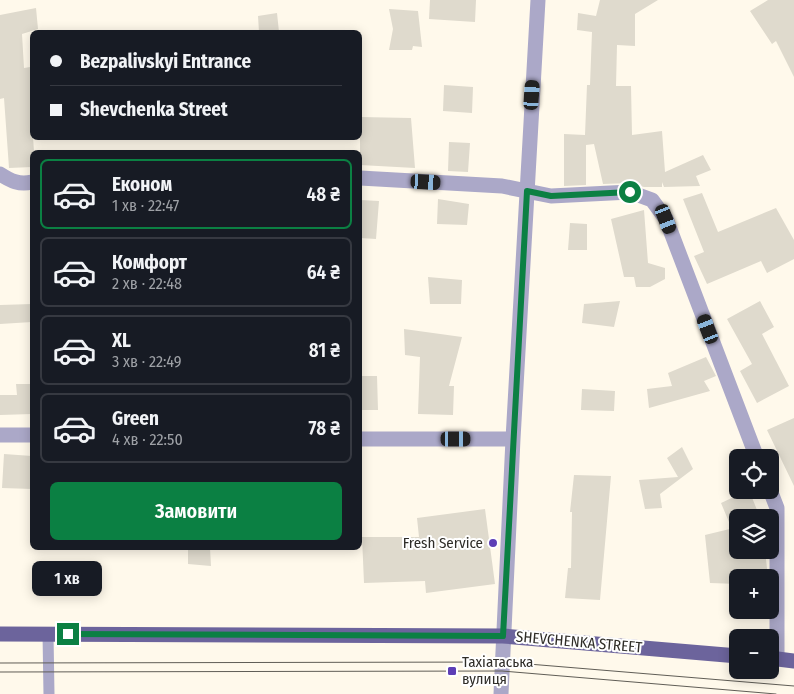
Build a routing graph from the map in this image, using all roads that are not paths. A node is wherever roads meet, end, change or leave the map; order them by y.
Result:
1 (538, 0) edge
2 (5, 177) edge
3 (362, 178) edge
4 (30, 182) edge
5 (527, 191) junction
6 (0, 435) edge
7 (30, 435) edge
8 (362, 439) edge
9 (513, 439) junction
10 (754, 449) edge
11 (774, 499) edge
12 (775, 629) edge
13 (0, 634) edge
14 (48, 634) junction
15 (503, 636) junction
16 (729, 655) edge
17 (779, 660) edge
18 (794, 661) edge
19 (49, 694) edge
20 (501, 694) edge

1 - 5 street
2 - 4 street
3 - 5 street
5 - 9 street
5 - 10 street
6 - 7 street
8 - 9 street
9 - 15 street
11 - 12 street
13 - 14 main road, SHEVCHENKA STREET
14 - 15 main road, SHEVCHENKA STREET
14 - 19 lane
15 - 16 main road, SHEVCHENKA STREET
15 - 20 street
17 - 18 main road

